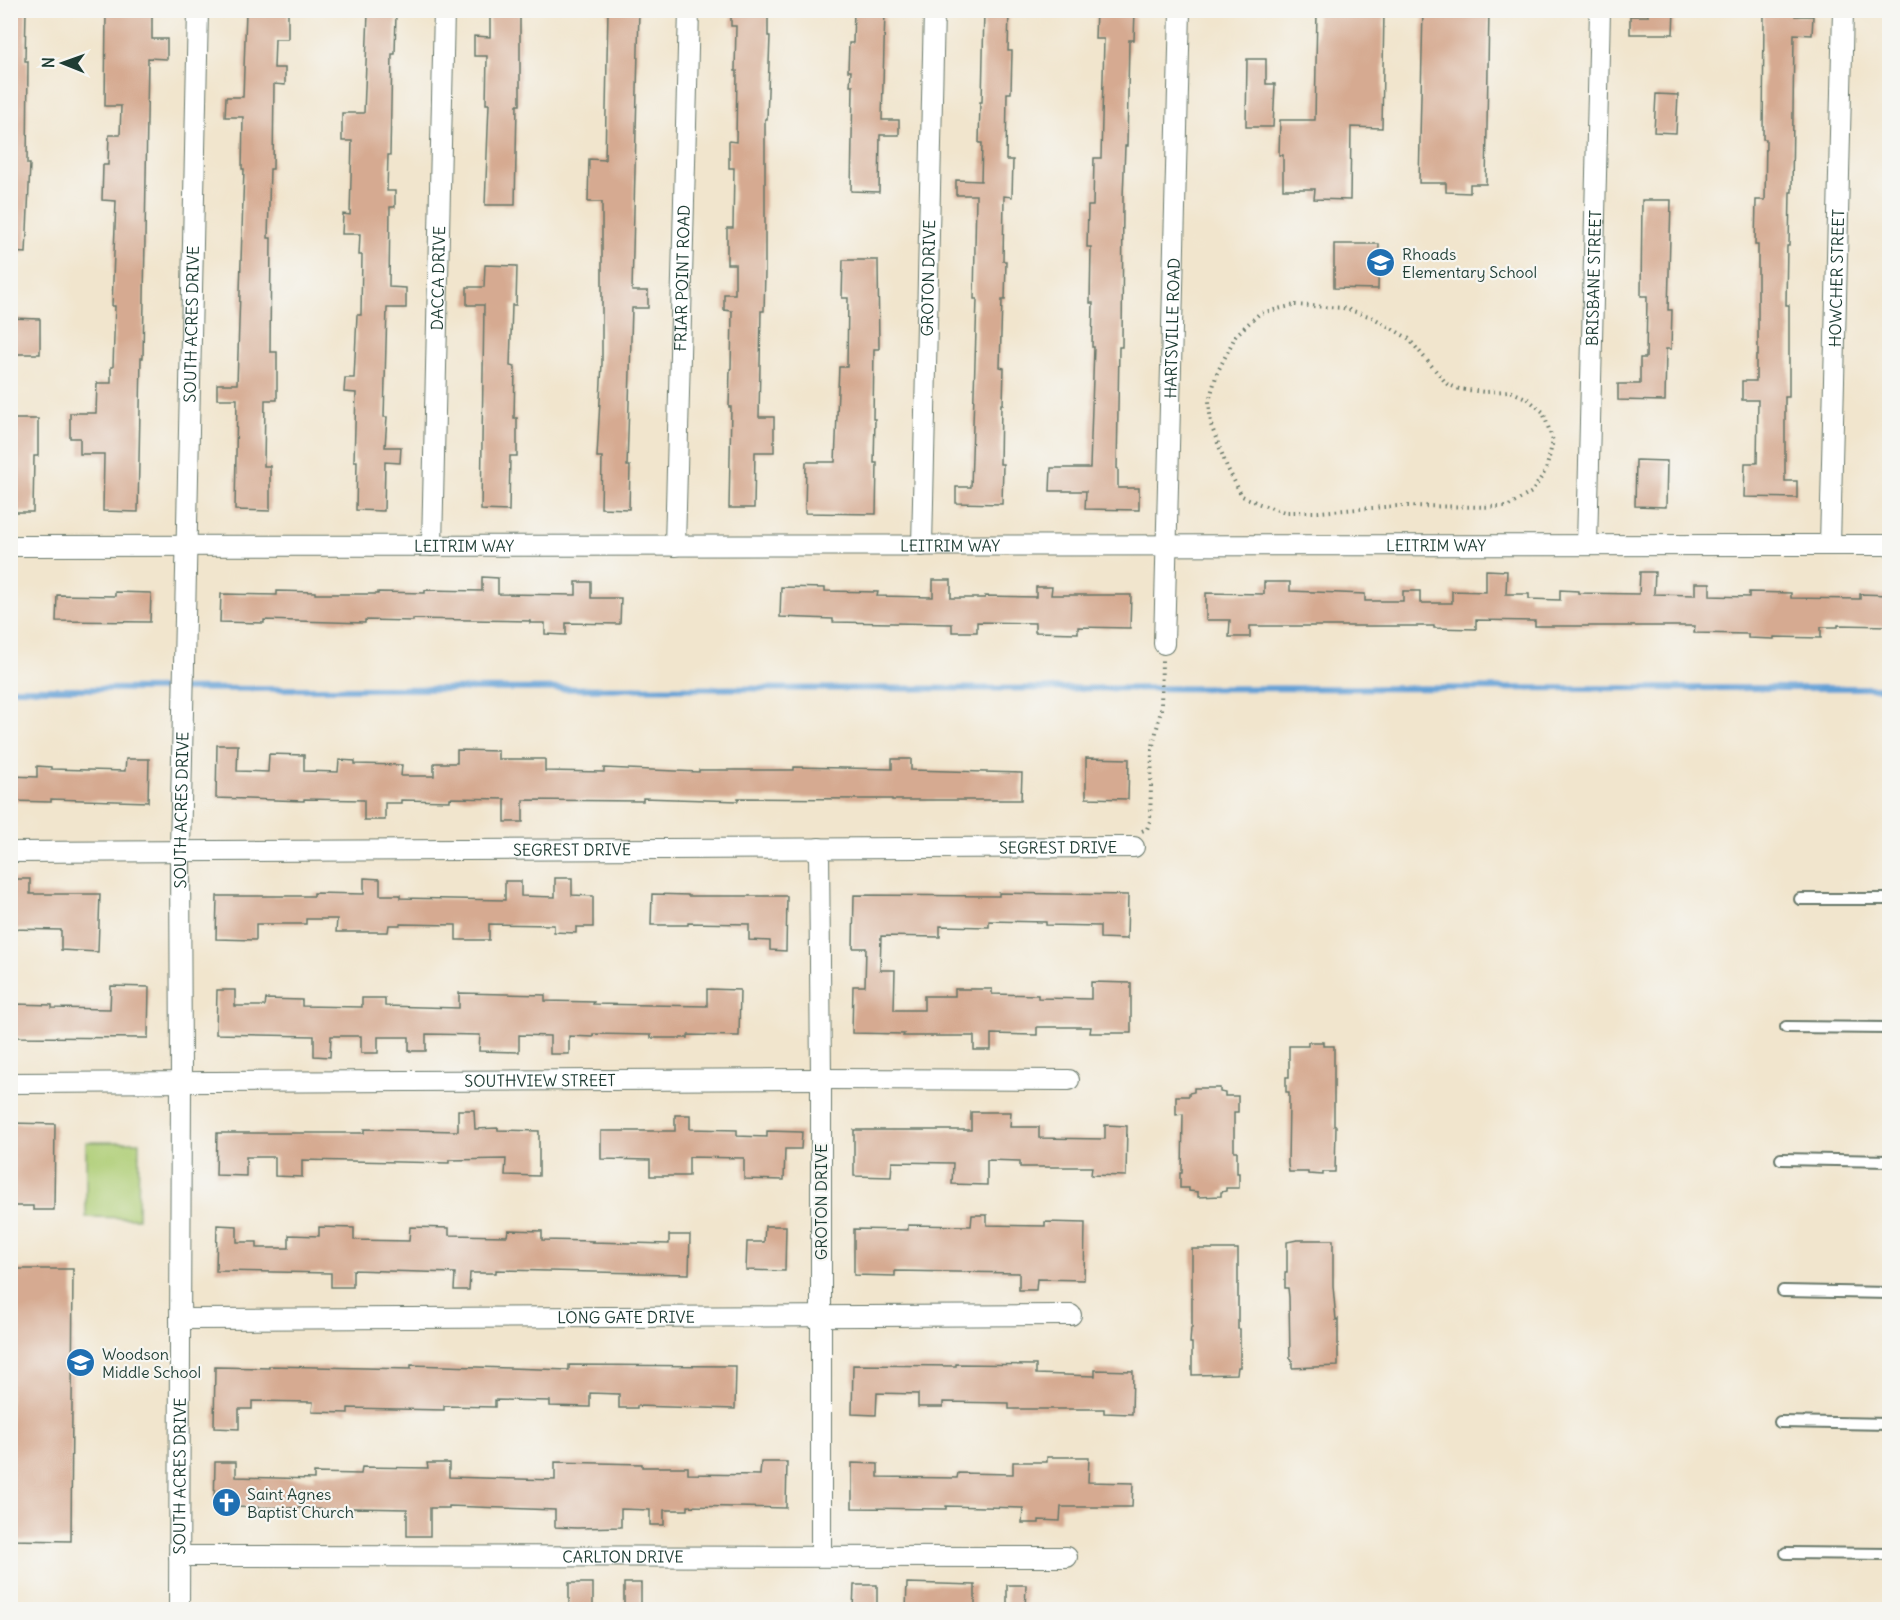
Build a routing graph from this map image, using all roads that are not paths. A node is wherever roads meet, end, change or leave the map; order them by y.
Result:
1 (198, 10) edge
2 (444, 10) edge
3 (689, 10) edge
4 (934, 10) edge
5 (1180, 10) edge
6 (1600, 10) edge
7 (1843, 10) edge
8 (1587, 545) junction
9 (1830, 545) junction
10 (1890, 545) edge
11 (10, 546) edge
12 (186, 546) junction
13 (432, 546) junction
14 (675, 546) junction
15 (922, 546) junction
16 (1167, 546) junction
17 (1164, 644) dead end
18 (1134, 847) road end
19 (819, 848) junction
20 (180, 851) junction
21 (10, 852) edge
22 (1800, 899) dead end
23 (1890, 899) edge
24 (1786, 1027) dead end
25 (1890, 1028) edge
26 (821, 1079) junction
27 (1069, 1080) dead end
28 (181, 1081) junction
29 (10, 1083) edge
30 (1781, 1160) dead end
31 (1890, 1161) edge
32 (1783, 1292) dead end
33 (1890, 1293) edge
34 (1071, 1315) dead end
35 (821, 1317) junction
36 (180, 1319) junction
37 (1779, 1422) dead end
38 (1890, 1424) edge
39 (1786, 1553) dead end
40 (1890, 1554) edge
41 (180, 1556) junction
42 (821, 1556) junction
43 (1067, 1557) dead end
44 (179, 1610) edge

1 - 12 street, SOUTH ACRES DRIVE
2 - 13 street, DACCA DRIVE
3 - 14 street, FRIAR POINT ROAD
4 - 15 street, GROTON DRIVE
5 - 16 street, HARTSVILLE ROAD
6 - 8 street, BRISBANE STREET
7 - 9 street, HOWCHER STREET
8 - 9 street, LEITRIM WAY
8 - 16 street, LEITRIM WAY
9 - 10 street, LEITRIM WAY
11 - 12 street, LEITRIM WAY
12 - 13 street, LEITRIM WAY
12 - 20 street, SOUTH ACRES DRIVE
13 - 14 street, LEITRIM WAY
14 - 15 street, LEITRIM WAY
15 - 16 street, LEITRIM WAY
16 - 17 street, HARTSVILLE ROAD
18 - 19 street, SEGREST DRIVE
19 - 20 street, SEGREST DRIVE
19 - 26 street, GROTON DRIVE
20 - 21 street, SEGREST DRIVE
20 - 28 street, SOUTH ACRES DRIVE
22 - 23 lane
24 - 25 lane
26 - 27 street, SOUTHVIEW STREET
26 - 28 street, SOUTHVIEW STREET
26 - 35 street, GROTON DRIVE
28 - 29 street, SOUTHVIEW STREET
28 - 36 street, SOUTH ACRES DRIVE
30 - 31 lane
32 - 33 lane
34 - 35 street, LONG GATE DRIVE
35 - 36 street, LONG GATE DRIVE
35 - 42 street, GROTON DRIVE
36 - 41 street, SOUTH ACRES DRIVE
37 - 38 lane
39 - 40 lane
41 - 42 street, CARLTON DRIVE
41 - 44 street, SOUTH ACRES DRIVE
42 - 43 street, CARLTON DRIVE

